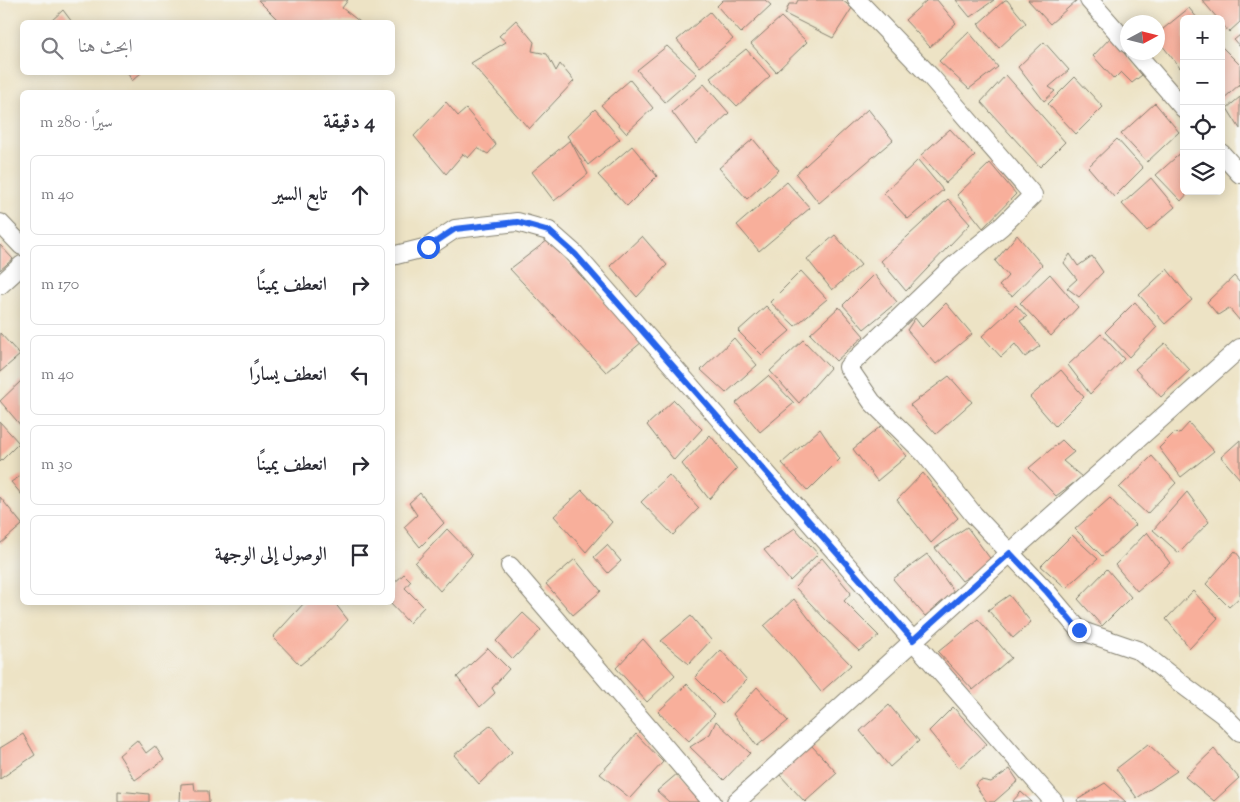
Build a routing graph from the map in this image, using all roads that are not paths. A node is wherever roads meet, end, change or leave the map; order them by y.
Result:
1 (857, 0) edge
2 (1089, 0) edge
3 (1120, 35) edge
4 (1142, 60) edge
5 (1181, 105) edge
6 (1225, 157) edge
7 (1240, 174) edge
8 (0, 223) edge
9 (20, 244) edge
10 (395, 255) edge
11 (20, 267) edge
12 (0, 285) edge
13 (1240, 348) edge
14 (1010, 553) junction
15 (510, 566) dead end
16 (913, 640) junction
17 (1240, 732) edge
18 (712, 802) edge
19 (736, 802) edge
20 (1054, 802) edge

1 - 14 street
2 - 3 street
4 - 5 street
6 - 7 street
8 - 9 street
10 - 16 street
11 - 12 street
13 - 14 street
14 - 16 street
14 - 17 street
15 - 18 street
16 - 19 street
16 - 20 street

